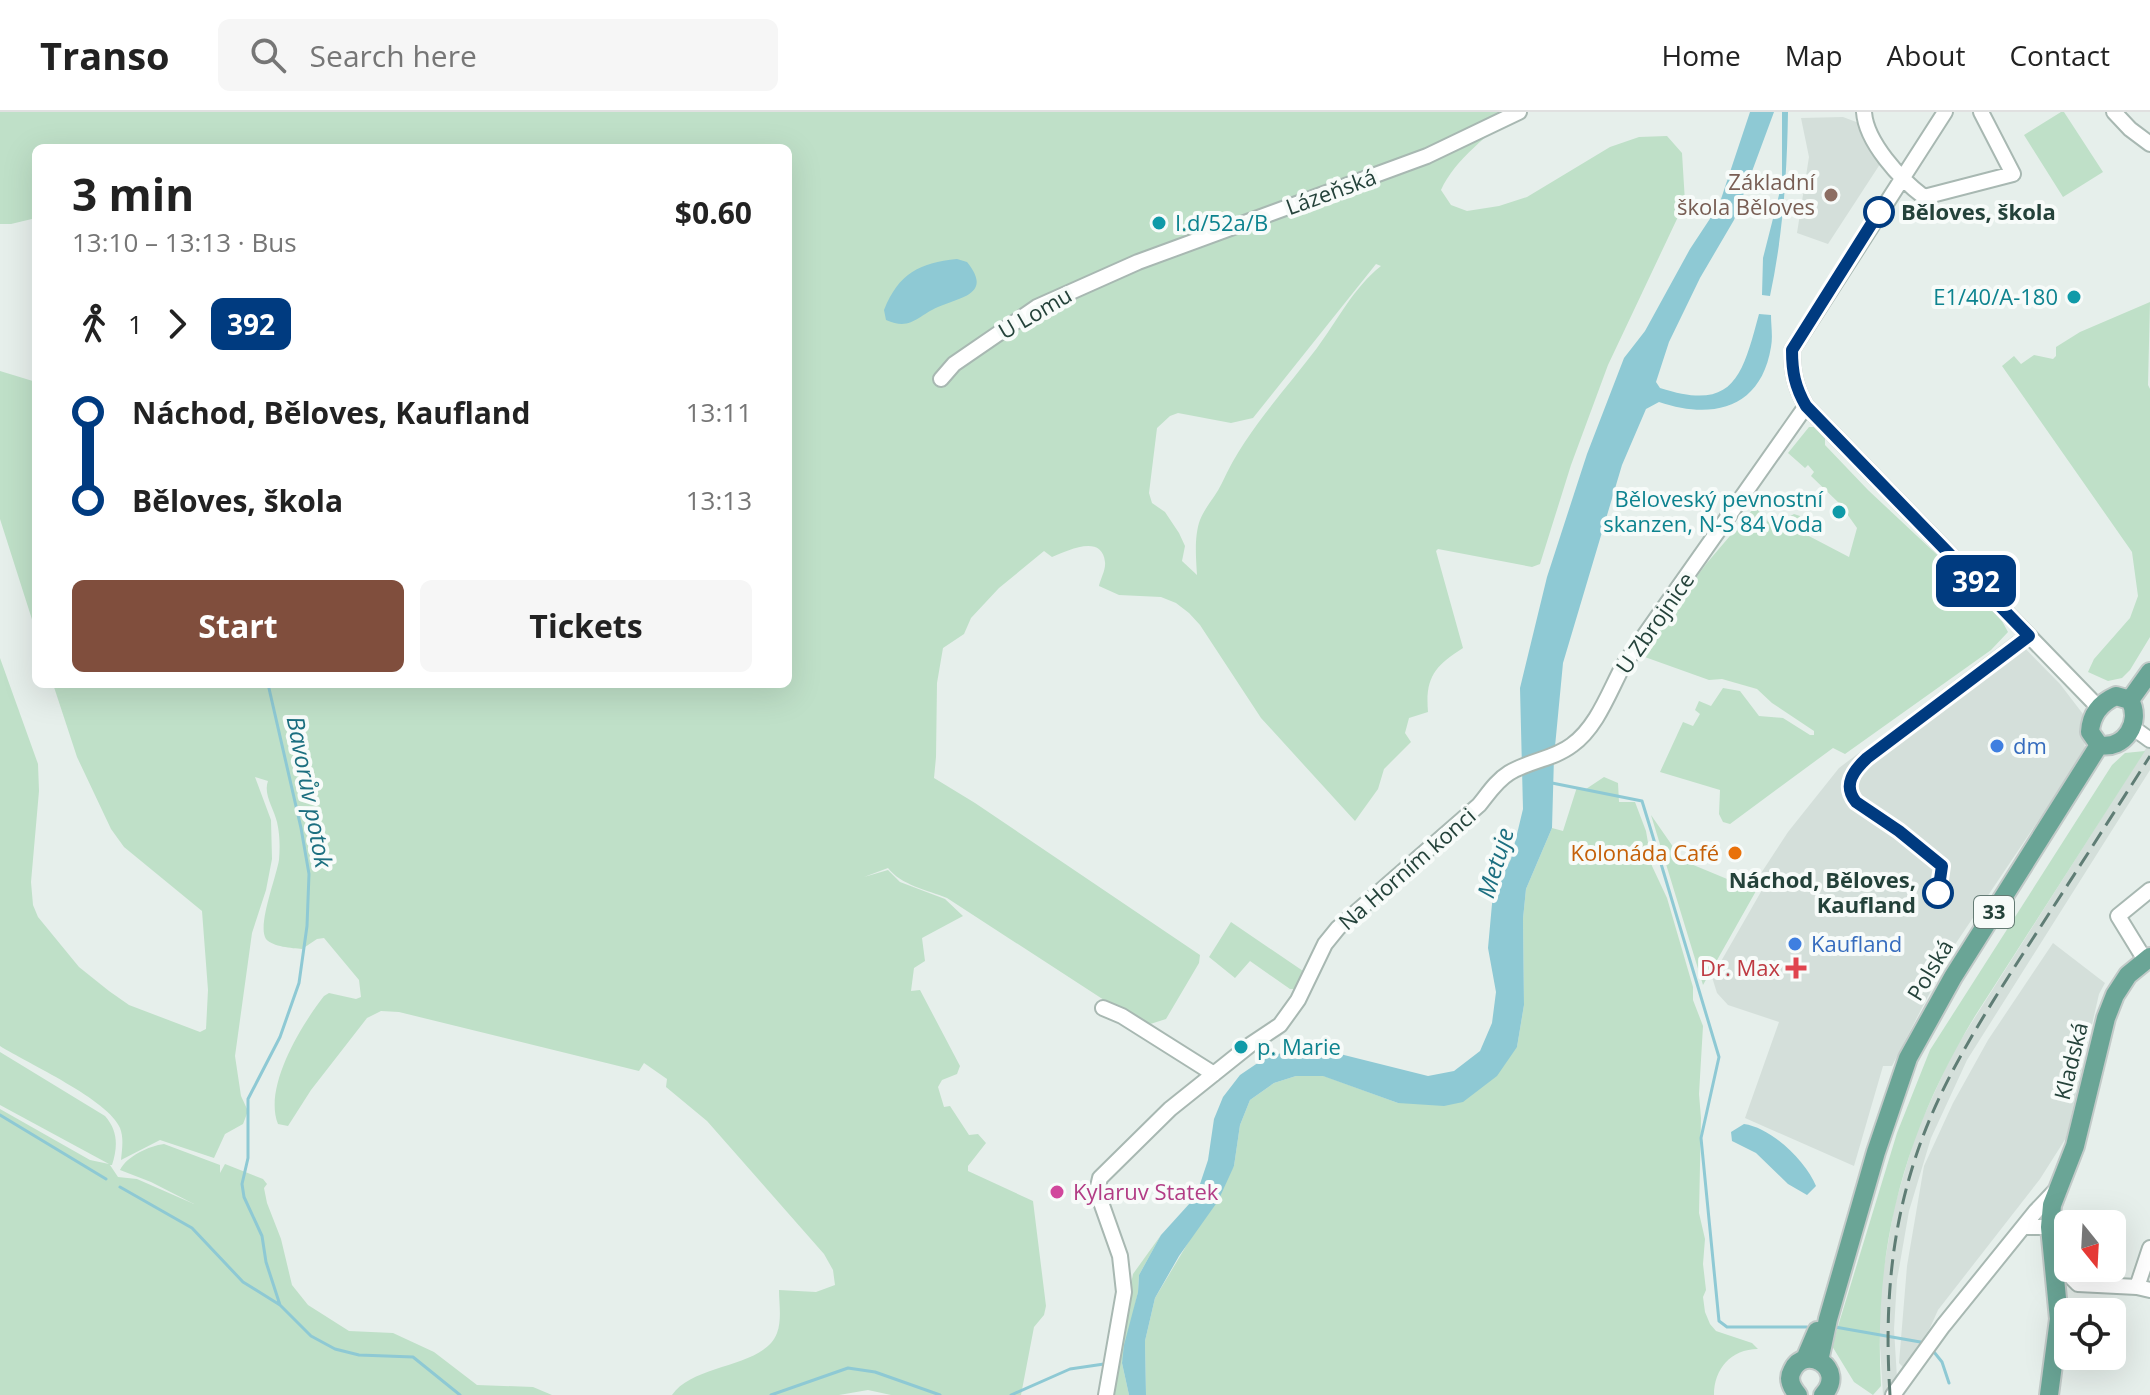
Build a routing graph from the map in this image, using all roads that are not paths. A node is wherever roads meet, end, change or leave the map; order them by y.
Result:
1 (1519, 112) edge
2 (1864, 112) edge
3 (1945, 112) edge
4 (1981, 112) edge
5 (2114, 112) edge
6 (2150, 144) edge
7 (1900, 179) junction
8 (1138, 262) joint
9 (941, 379) dead end
10 (1806, 406) junction
11 (2150, 672) edge
12 (2130, 700) junction
13 (2099, 708) junction
14 (2132, 727) junction
15 (2150, 740) edge
16 (2099, 745) junction
17 (1511, 772) joint
18 (2150, 890) edge
19 (2148, 958) edge
20 (1103, 1008) dead end
21 (1214, 1074) junction
22 (2057, 1188) junction
23 (2023, 1227) junction
24 (2050, 1227) junction
25 (2054, 1231) edge
26 (2150, 1248) edge
27 (2076, 1282) edge
28 (2143, 1288) edge
29 (1812, 1360) junction
30 (1793, 1393) edge
31 (1106, 1395) edge
32 (1823, 1395) edge
33 (1893, 1395) edge
34 (2049, 1395) edge

1 - 8 street, Lázeňská
2 - 7 street
3 - 7 street
4 - 7 street
5 - 6 street
7 - 10 street
8 - 9 street, U Lomu
10 - 13 street
10 - 17 street, U Zbrojnice
11 - 12 main road
12 - 13 main road
12 - 14 main road
13 - 16 main road
14 - 15 street
14 - 16 main road, Polská / 33
16 - 29 main road, Polská / 33
17 - 21 street, Na Horním konci
18 - 19 street
19 - 22 main road, Kladská
20 - 21 street
21 - 31 street, Na Horním konci
22 - 23 street, Kladská
22 - 24 main road, Kladská
23 - 24 street
23 - 33 street, Kladská
24 - 25 street
24 - 34 main road, Kladská
26 - 28 street
27 - 28 street
29 - 30 main road, Polská
29 - 32 main road

